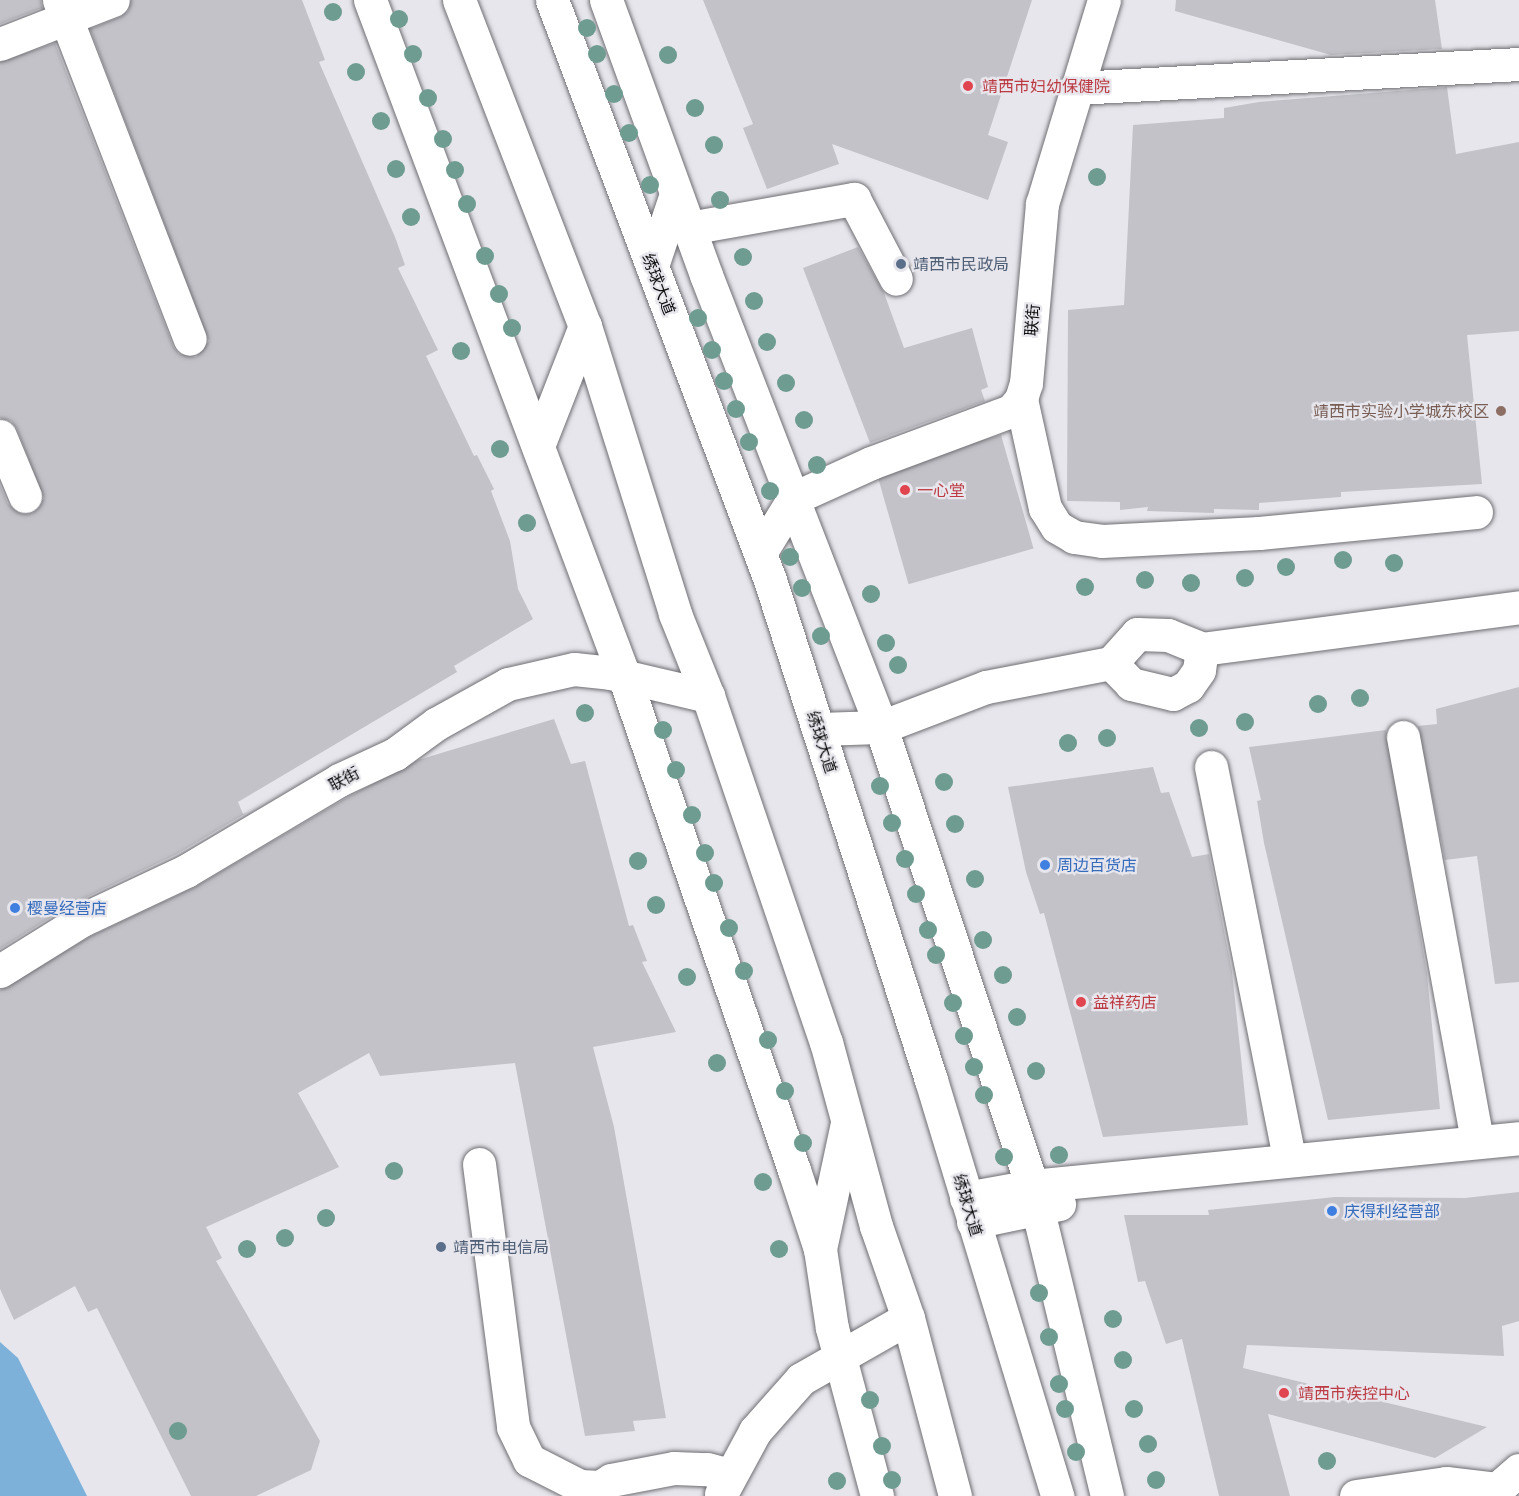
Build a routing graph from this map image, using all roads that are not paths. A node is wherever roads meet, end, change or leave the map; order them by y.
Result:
1 (113, 0) edge
2 (370, 0) edge
3 (459, 0) edge
4 (552, 0) edge
5 (606, 0) edge
6 (1104, 0) edge
7 (62, 9) edge
8 (0, 44) edge
9 (1519, 63) edge
10 (1076, 88) junction
11 (676, 194) junction
12 (689, 228) junction
13 (652, 266) junction
14 (896, 279) dead end
15 (585, 327) junction
16 (190, 339) dead end
17 (1021, 399) junction
18 (0, 436) edge
19 (538, 446) junction
20 (25, 496) dead end
21 (794, 498) junction
22 (1476, 512) dead end
23 (760, 553) junction
24 (1519, 607) edge
25 (1203, 649) junction
26 (1111, 663) junction
27 (624, 676) junction
28 (708, 696) junction
29 (881, 727) junction
30 (818, 729) junction
31 (1403, 737) dead end
32 (1211, 767) dead end
33 (0, 971) edge
34 (847, 1123) junction
35 (1519, 1138) edge
36 (1477, 1140) junction
37 (1519, 1155) edge
38 (1289, 1158) junction
39 (479, 1164) dead end
40 (1035, 1197) junction
41 (970, 1210) junction
42 (820, 1249) junction
43 (908, 1318) junction
44 (841, 1359) junction
45 (1519, 1470) edge
46 (725, 1486) edge
47 (877, 1496) edge
48 (955, 1496) edge
49 (1058, 1496) edge
50 (1107, 1496) edge
51 (1356, 1496) edge

1 - 7 street
2 - 19 street
3 - 15 street
4 - 13 street, 绣球大道
5 - 11 street
6 - 10 street, 联街
7 - 8 street
7 - 16 street
9 - 10 street
10 - 17 street, 联街
11 - 12 street
11 - 13 street
12 - 14 street
12 - 21 street
13 - 23 street, 绣球大道
15 - 19 street
15 - 28 street
17 - 21 street
17 - 22 street
18 - 20 street
19 - 27 street
21 - 23 street
21 - 29 street
23 - 30 street, 绣球大道
24 - 25 street
25 - 26 street
25 - 26 street
26 - 29 street
27 - 28 street, 联街
27 - 33 street, 联街
27 - 42 street
28 - 34 street
29 - 30 street
29 - 40 street
30 - 41 street, 绣球大道
31 - 36 street
32 - 38 street
34 - 42 street
34 - 43 street
35 - 36 street
36 - 38 street
37 - 40 street
38 - 40 street
39 - 46 street
40 - 41 street
40 - 50 street
41 - 49 street, 绣球大道
42 - 44 street
43 - 44 street
43 - 48 street
44 - 46 street
44 - 47 street
45 - 51 street

